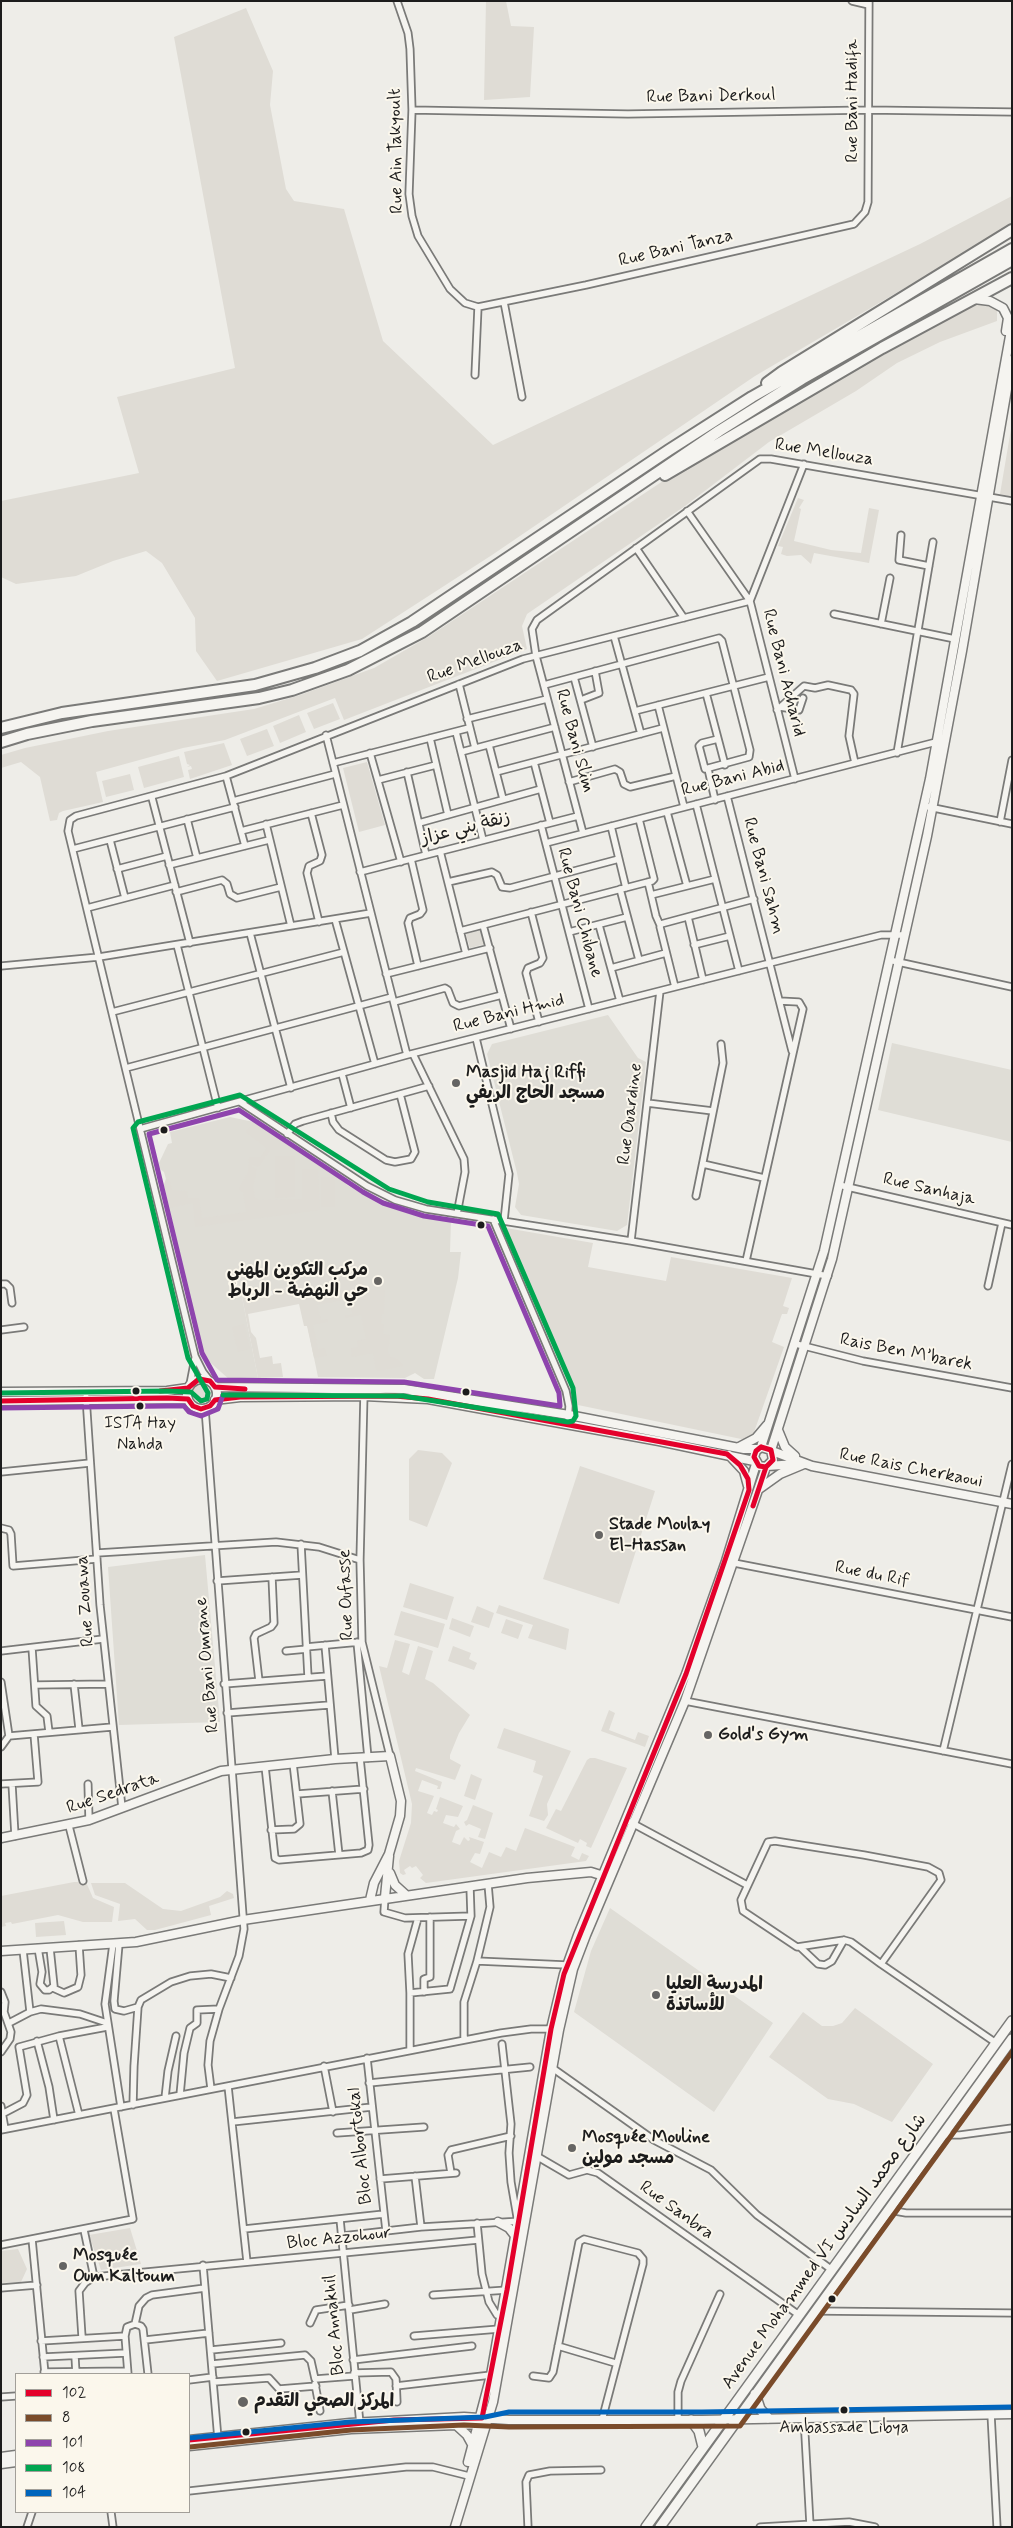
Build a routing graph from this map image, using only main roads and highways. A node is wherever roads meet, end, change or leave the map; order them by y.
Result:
1 (1012, 230) edge
2 (1012, 249) edge
3 (1012, 260) edge
4 (1012, 278) edge
5 (972, 300) junction
6 (1012, 325) edge
7 (1010, 345) edge
8 (1012, 360) edge
9 (1001, 384) junction
10 (752, 398) junction
11 (606, 508) junction
12 (1, 728) edge
13 (1, 742) edge
14 (212, 1384) junction
15 (189, 1386) junction
16 (1, 1392) edge
17 (364, 1392) junction
18 (86, 1395) junction
19 (188, 1399) junction
20 (215, 1400) junction
21 (1, 1401) edge
22 (772, 1420) junction
23 (778, 1430) junction
24 (738, 1447) junction
25 (760, 1448) junction
26 (771, 1451) junction
27 (727, 1454) junction
28 (755, 1462) junction
29 (804, 1464) junction
30 (767, 1466) junction
31 (759, 1489) junction
32 (749, 1490) junction
33 (1012, 1504) edge
34 (730, 1562) junction
35 (390, 1756) joint
36 (630, 1822) junction
37 (2, 1838) edge
38 (389, 1854) junction
39 (389, 1871) junction
40 (607, 1877) junction
41 (406, 1895) junction
42 (385, 1897) junction
43 (370, 1900) junction
44 (1, 1951) edge
45 (1012, 2020) edge
46 (555, 2029) junction
47 (1012, 2039) edge
48 (522, 2221) junction
49 (498, 2222) road end
50 (516, 2237) junction
51 (510, 2289) junction
52 (505, 2319) junction
53 (755, 2394) junction
54 (1012, 2414) edge
55 (768, 2418) junction
56 (737, 2419) junction
57 (691, 2420) junction
58 (724, 2420) junction
59 (484, 2421) junction
60 (455, 2424) junction
61 (360, 2426) junction
62 (190, 2440) edge
63 (218, 2440) junction
64 (190, 2446) edge
65 (473, 2446) junction
66 (703, 2447) junction
67 (15, 2455) edge
68 (1, 2456) edge
69 (15, 2462) edge
70 (1, 2464) edge
71 (467, 2476) junction
72 (450, 2527) edge
73 (455, 2527) edge
74 (646, 2527) edge
75 (660, 2527) edge

1 - 10 highway
2 - 10 highway
3 - 11 highway
4 - 5 highway
5 - 9 main road
5 - 11 highway
6 - 7 main road
7 - 9 main road
8 - 23 main road
9 - 22 main road
10 - 12 highway
11 - 13 highway
14 - 15 main road
14 - 17 main road
14 - 20 main road
15 - 18 main road
15 - 19 main road
16 - 18 main road
17 - 20 main road
17 - 24 main road
17 - 27 main road
18 - 19 main road
18 - 21 main road
19 - 20 main road
22 - 24 main road
22 - 25 main road
23 - 26 main road
23 - 29 main road
24 - 25 main road
25 - 26 main road
25 - 28 main road
26 - 29 main road
26 - 30 main road
27 - 28 main road
27 - 32 main road
28 - 30 main road
28 - 32 main road
29 - 30 main road
29 - 31 main road
29 - 33 main road, Rue Rais Cherkaoui
30 - 31 main road
31 - 34 main road
32 - 34 main road
34 - 36 main road
34 - 36 main road
35 - 37 main road, Rue Sedrata
35 - 38 main road, Rue Oufasse
36 - 40 main road
38 - 39 main road, Rue Oufasse
38 - 43 main road, Rue Oufasse
39 - 41 main road
39 - 42 main road, Rue Oufasse
40 - 41 main road
40 - 46 main road
40 - 46 main road
41 - 42 main road
42 - 43 main road
43 - 44 main road
45 - 58 main road, Avenue Mohammed VI شارع محمد السادس
46 - 48 main road
47 - 53 main road, Avenue Mohammed VI شارع محمد السادس
48 - 50 main road
48 - 51 main road
49 - 50 main road
50 - 51 main road
51 - 52 main road
52 - 59 main road
52 - 59 main road
53 - 55 main road
53 - 56 main road, Avenue Mohammed VI شارع محمد السادس
54 - 55 main road
55 - 56 main road
56 - 58 main road
56 - 75 main road, Avenue Mohammed VI شارع محمد السادس
57 - 58 main road
57 - 59 main road
57 - 66 main road
58 - 66 main road, Avenue Mohammed VI شارع محمد السادس
59 - 60 main road
59 - 61 main road
59 - 65 main road
59 - 71 main road
60 - 61 main road
60 - 65 main road
61 - 63 main road
62 - 63 main road
63 - 64 main road
65 - 71 main road
66 - 74 main road, Avenue Mohammed VI شارع محمد السادس
67 - 68 main road
69 - 70 main road
71 - 72 main road
71 - 73 main road

